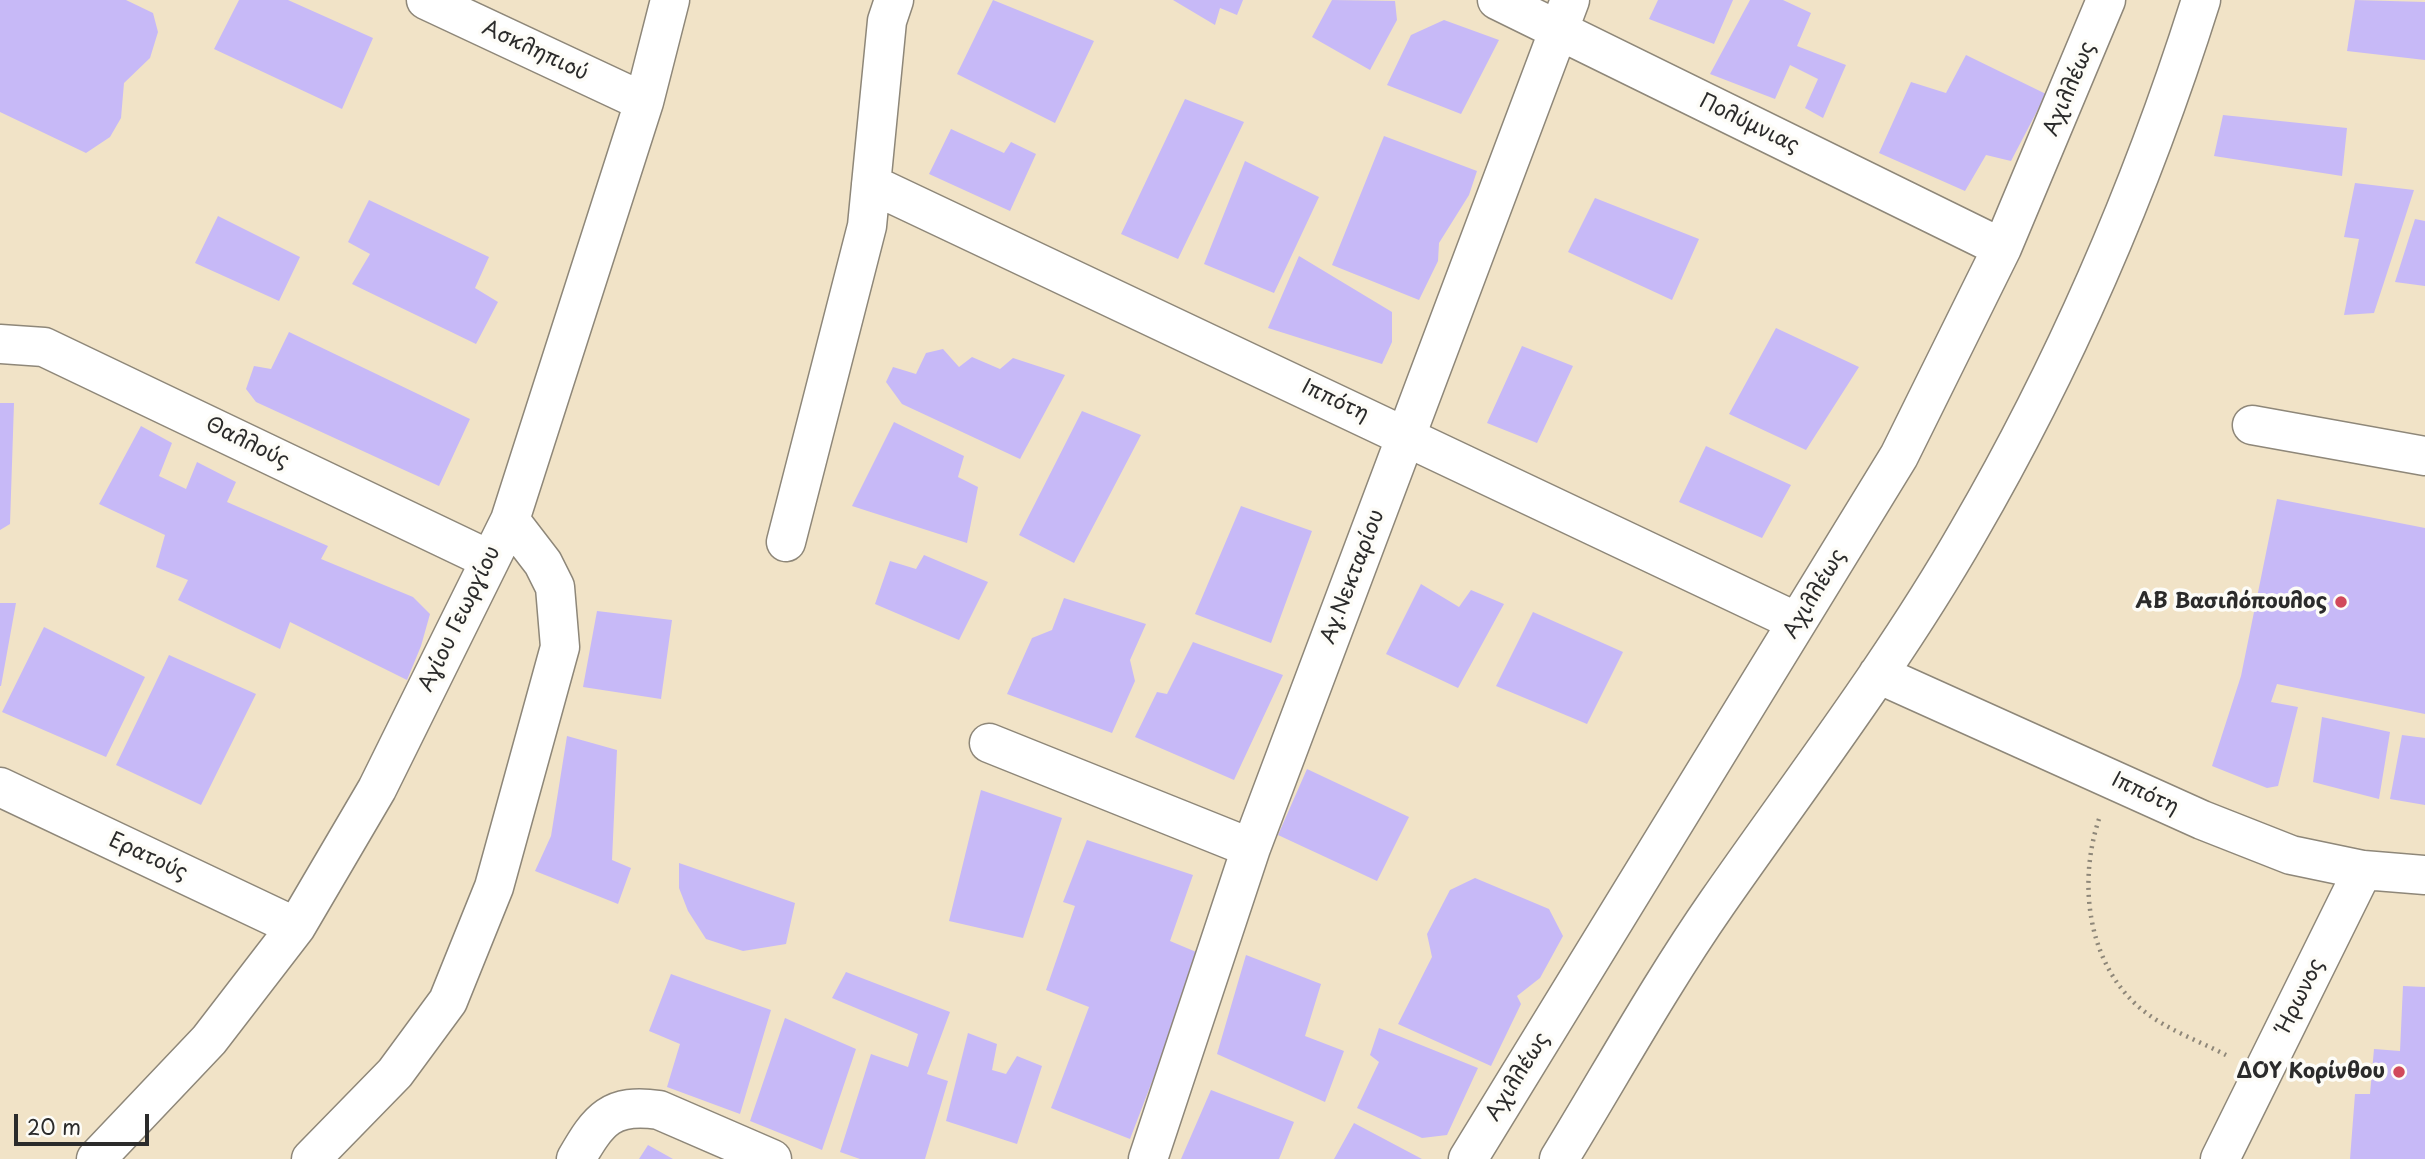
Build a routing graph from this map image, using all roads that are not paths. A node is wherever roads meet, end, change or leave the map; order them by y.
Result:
1 (426, 0) edge
2 (670, 0) edge
3 (894, 0) edge
4 (1497, 0) edge
5 (2106, 0) edge
6 (2202, 0) edge
7 (1563, 15) edge
8 (644, 102) junction
9 (871, 184) junction
10 (2002, 247) junction
11 (0, 344) edge
12 (2252, 425) dead end
13 (1407, 435) junction
14 (2425, 456) edge
15 (510, 520) junction
16 (786, 542) dead end
17 (488, 559) junction
18 (1797, 622) junction
19 (1878, 674) junction
20 (989, 743) dead end
21 (0, 787) edge
22 (1251, 848) junction
23 (2363, 870) junction
24 (2425, 875) edge
25 (296, 927) junction
26 (96, 1159) edge
27 (310, 1159) edge
28 (576, 1159) edge
29 (772, 1159) edge
30 (1149, 1159) edge
31 (1468, 1159) edge
32 (1559, 1159) edge
33 (2220, 1159) edge

1 - 8 street, Ασκληπιού
2 - 8 street, Αγίου Γεωργίου
3 - 9 street
4 - 7 street, Πολύμνιας
5 - 10 street, Αχιλλέως
6 - 19 street
7 - 10 street, Πολύμνιας
7 - 13 street, Αγ.Νεκταρίου
8 - 15 street, Αγίου Γεωργίου
9 - 13 street, Ιππότη
9 - 16 street
10 - 18 street, Αχιλλέως
11 - 17 street, Θαλλούς
12 - 14 street
13 - 18 street, Ιππότη
13 - 22 street, Αγ.Νεκταρίου
15 - 17 street, Αγίου Γεωργίου
15 - 27 street
17 - 25 street, Αγίου Γεωργίου
18 - 31 street, Αχιλλέως
19 - 23 street, Ιππότη
19 - 32 street
20 - 22 street
21 - 25 street, Ερατούς
22 - 30 street, Αγ.Νεκταρίου
23 - 24 street, Ιππότη
23 - 33 street, Ήρωνος
25 - 26 street, Αγίου Γεωργίου
28 - 29 street

